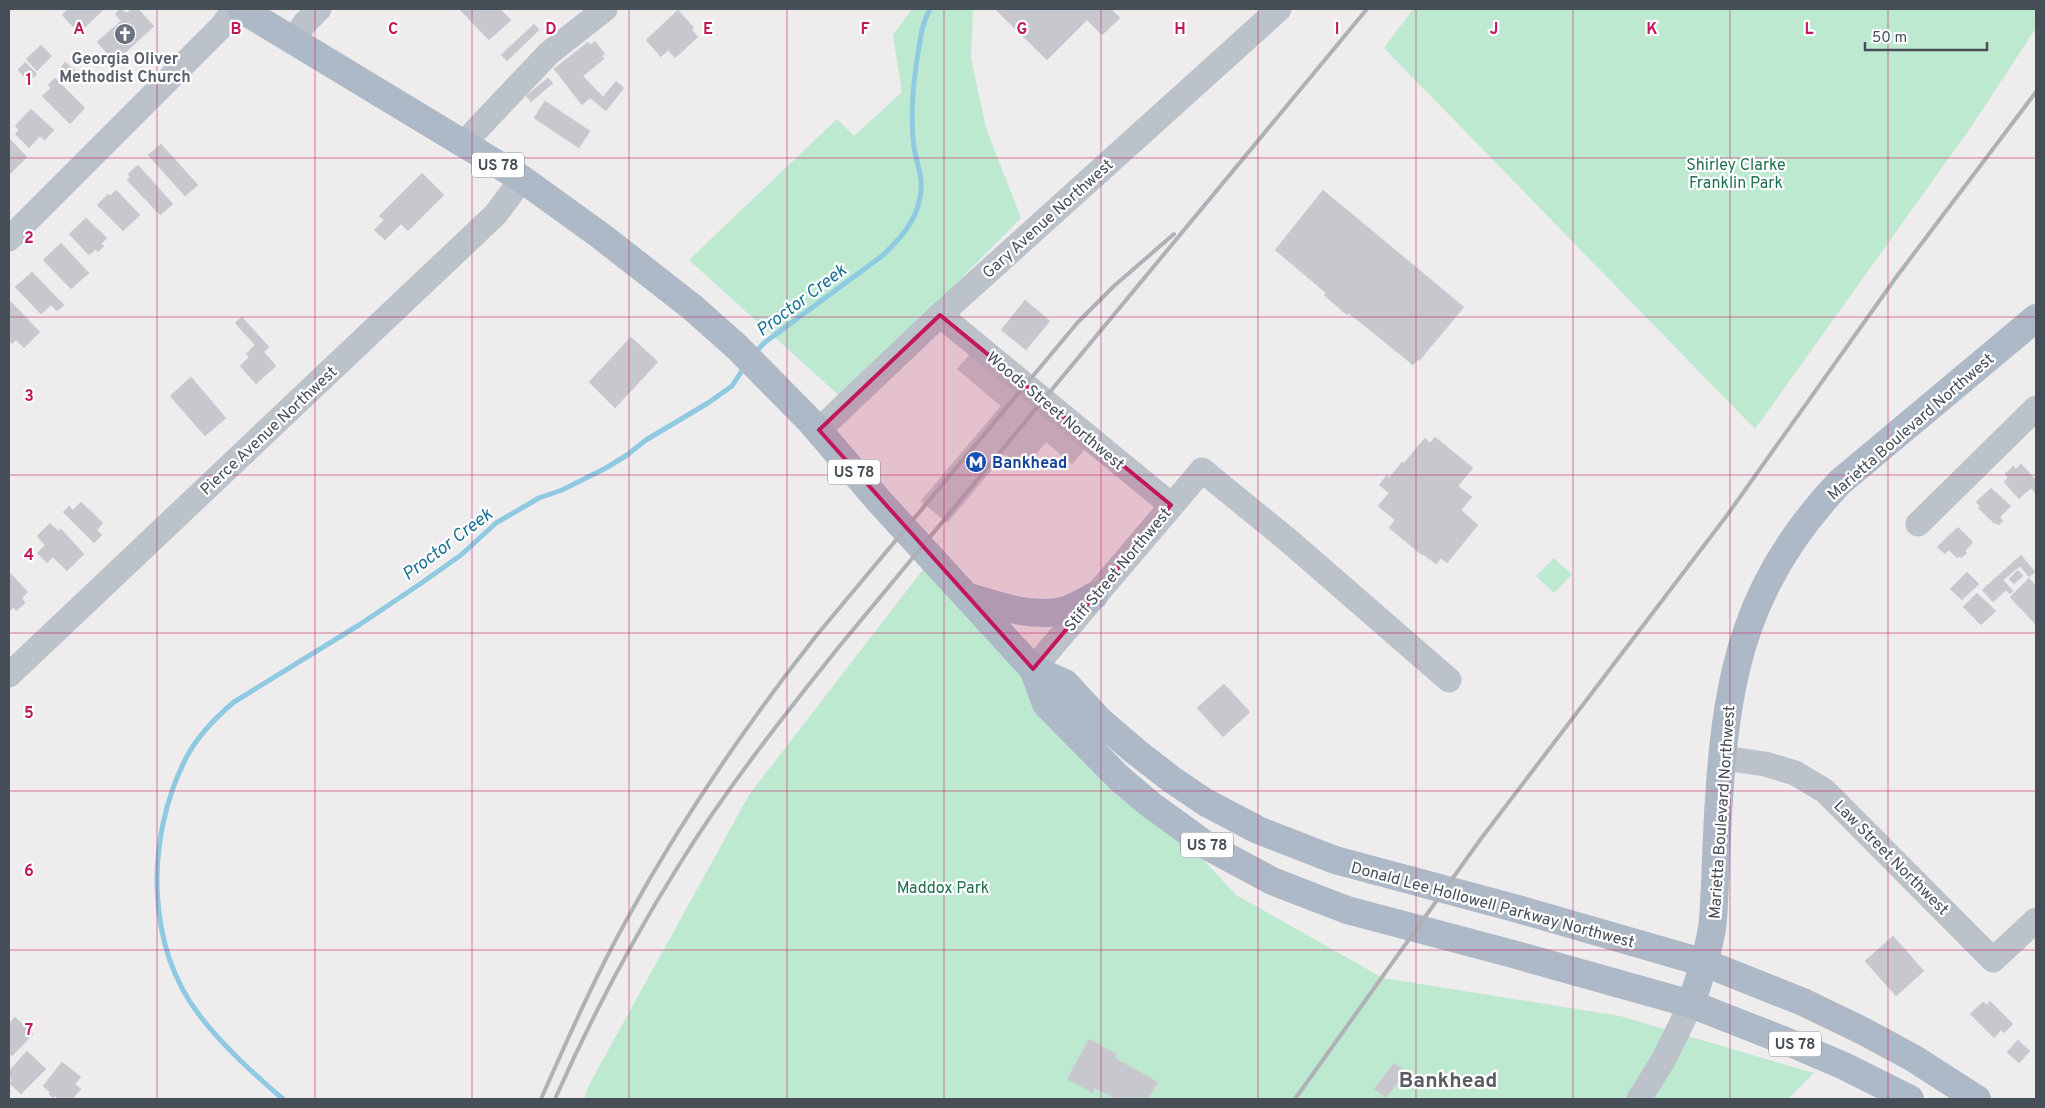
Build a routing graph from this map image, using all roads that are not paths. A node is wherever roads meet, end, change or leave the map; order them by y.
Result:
1 (234, 9) edge
2 (241, 9) edge
3 (319, 9) edge
4 (606, 9) edge
5 (1279, 9) edge
6 (293, 40) junction
7 (463, 144) junction
8 (522, 179) junction
9 (9, 239) edge
10 (940, 315) junction
11 (2036, 318) edge
12 (2036, 408) edge
13 (819, 430) junction
14 (1171, 505) junction
15 (1918, 524) dead end
16 (1094, 596) junction
17 (969, 597) junction
18 (1033, 669) junction
19 (9, 675) edge
20 (1449, 680) dead end
21 (1723, 758) junction
22 (2036, 920) edge
23 (1705, 963) junction
24 (1691, 1004) junction
25 (1639, 1099) edge
26 (1910, 1099) edge
27 (1977, 1099) edge

1 - 9 street
2 - 6 main road, Donald Lee Hollowell Parkway Northwest / US 78
3 - 6 street
4 - 7 street
5 - 10 street, Gary Avenue Northwest
6 - 7 main road, Donald Lee Hollowell Parkway Northwest / US 78
7 - 8 main road, Donald Lee Hollowell Parkway Northwest / US 78
8 - 13 main road, Donald Lee Hollowell Parkway Northwest / US 78
8 - 19 street, Pierce Avenue Northwest
10 - 13 street, Gary Avenue Northwest
10 - 14 street, Woods Street Northwest
11 - 21 main road, Marietta Boulevard Northwest
12 - 15 street
13 - 17 main road, Donald Lee Hollowell Parkway Northwest / US 78
14 - 16 street, Stiff Street Northwest
14 - 20 street, Stiff Street Northwest
16 - 17 main road
16 - 18 street, Stiff Street Northwest
17 - 18 main road, Donald Lee Hollowell Parkway Northwest / US 78
18 - 23 main road, Donald Lee Hollowell Parkway Northwest / US 78
18 - 24 main road, Donald Lee Hollowell Parkway Northwest / US 78
21 - 22 street, Law Street Northwest
21 - 23 main road, Marietta Boulevard Northwest
23 - 24 main road, Marietta Boulevard Northwest
23 - 27 main road, Donald Lee Hollowell Parkway Northwest / US 78
24 - 25 street
24 - 26 main road, Donald Lee Hollowell Parkway Northwest / US 78

